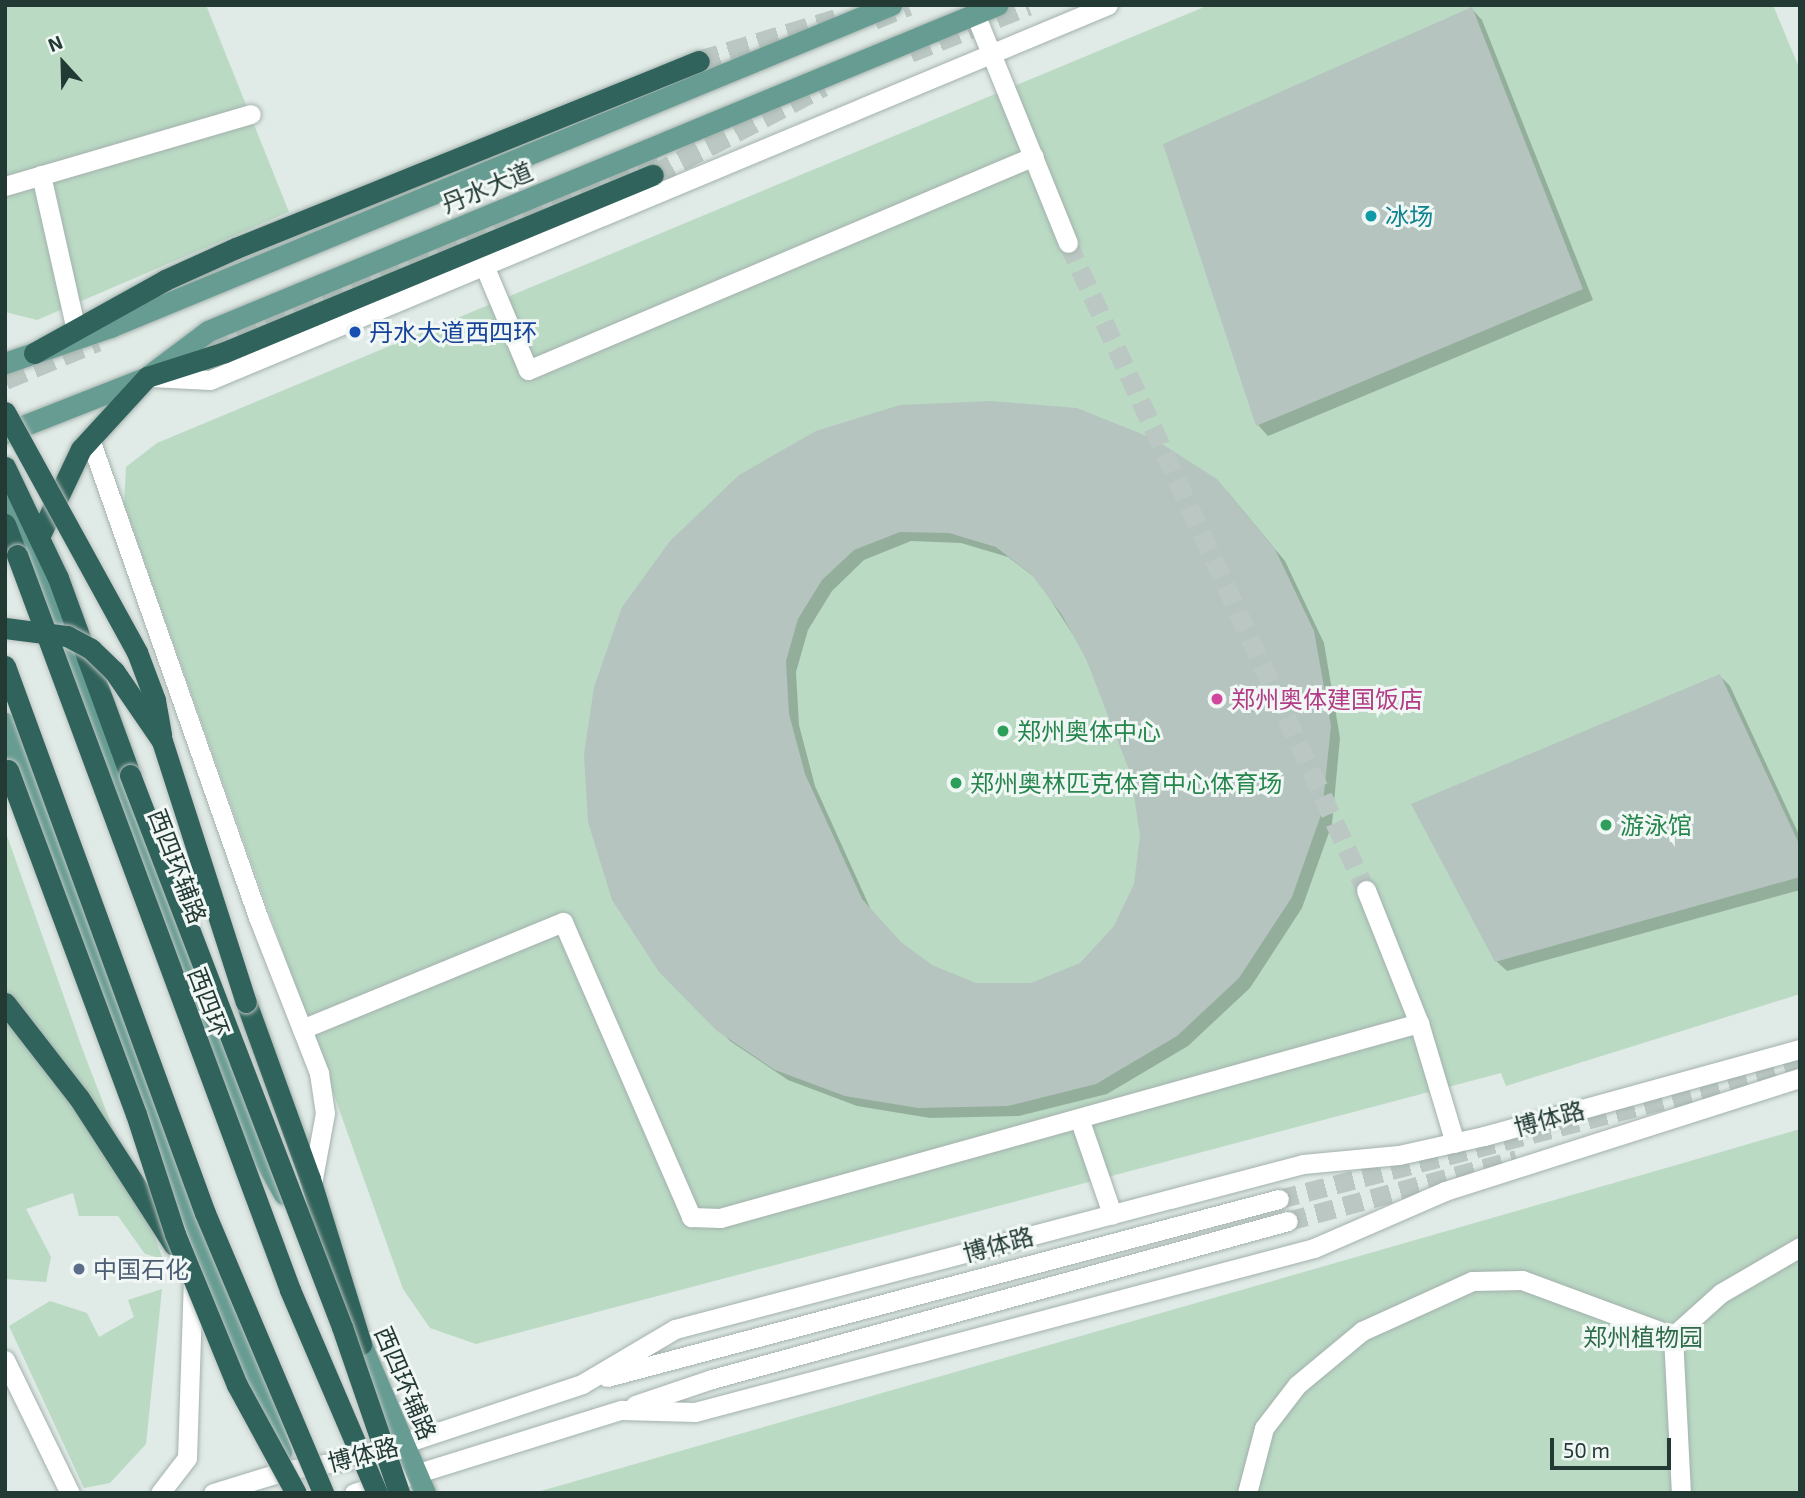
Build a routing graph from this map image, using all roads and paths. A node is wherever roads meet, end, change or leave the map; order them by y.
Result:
1 (891, 5) tunnel mouth
2 (997, 5) edge
3 (1108, 5) edge
4 (975, 14) junction
5 (992, 53) junction
6 (699, 61) tunnel mouth
7 (251, 114) dead end
8 (1034, 156) junction
9 (653, 175) tunnel mouth
10 (41, 176) junction
11 (5, 186) edge
12 (1068, 243) tunnel mouth
13 (483, 263) junction
14 (76, 330) junction
15 (34, 353) junction
16 (5, 363) edge
17 (147, 377) junction
18 (5, 412) edge
19 (5, 433) edge
20 (91, 442) junction
21 (5, 467) edge
22 (5, 478) edge
23 (5, 524) edge
24 (38, 537) junction
25 (5, 628) edge
26 (5, 666) edge
27 (5, 723) edge
28 (162, 741) junction
29 (6, 767) edge
30 (1366, 890) tunnel mouth
31 (5, 1003) edge
32 (1419, 1023) junction
33 (302, 1029) junction
34 (1800, 1049) edge
35 (1800, 1079) edge
36 (1079, 1118) junction
37 (1455, 1143) junction
38 (312, 1184) junction
39 (1279, 1199) tunnel mouth
40 (1112, 1214) junction
41 (1288, 1221) tunnel mouth
42 (195, 1226) junction
43 (1800, 1247) edge
44 (192, 1277) junction
45 (1673, 1336) junction
46 (361, 1345) junction
47 (5, 1360) edge
48 (583, 1384) junction
49 (621, 1410) junction
50 (404, 1444) junction
51 (360, 1458) junction
52 (288, 1470) junction
53 (416, 1472) junction
54 (368, 1490) edge
55 (70, 1493) edge
56 (160, 1493) edge
57 (213, 1493) edge
58 (296, 1493) edge
59 (324, 1493) edge
60 (399, 1493) edge
61 (425, 1493) edge
62 (1247, 1493) edge
63 (1681, 1493) edge

1 - 15 main road, 丹水大道
2 - 4 main road, 丹水大道
3 - 5 street
4 - 5 street
4 - 17 main road, 丹水大道
5 - 8 street
5 - 13 street
6 - 14 highway
7 - 10 street
8 - 12 street
8 - 13 street
9 - 17 highway
10 - 11 street
10 - 14 street
13 - 17 street
14 - 15 highway
15 - 16 main road, 丹水大道
17 - 19 main road, 丹水大道
17 - 20 highway
18 - 28 highway, bridge
20 - 24 highway
20 - 33 street
21 - 24 highway
22 - 46 main road, 西四环辅路
23 - 51 highway, 西四环, bridge
24 - 60 highway, bridge
25 - 28 highway, bridge
26 - 59 highway, bridge
27 - 42 main road
28 - 38 highway, bridge
29 - 44 highway, bridge
30 - 32 street
31 - 44 highway, bridge
32 - 36 street
32 - 37 street
33 - 36 street
33 - 38 street
34 - 37 street, 博体路
35 - 49 street, 博体路
36 - 40 street
37 - 40 street, 博体路
38 - 46 highway
39 - 48 street
40 - 48 street, 博体路
41 - 49 street
42 - 52 main road
42 - 56 street
43 - 45 street
44 - 58 highway, bridge
45 - 62 street
45 - 63 street
46 - 50 main road, 西四环辅路
47 - 55 street
48 - 50 street, 博体路
49 - 53 street, 博体路
50 - 51 street, 博体路
50 - 53 main road, 西四环辅路
51 - 52 street, 博体路
51 - 54 highway, 西四环, bridge
52 - 57 street, 博体路
52 - 58 main road
53 - 54 street, 博体路
53 - 61 main road, 西四环辅路

